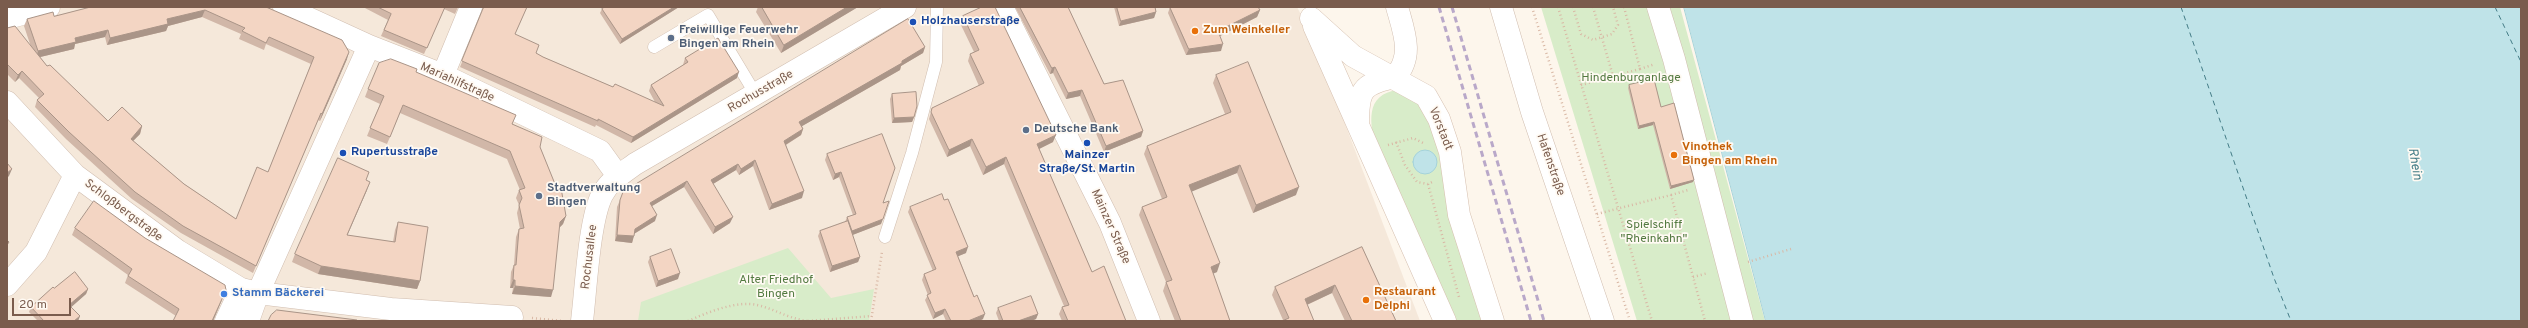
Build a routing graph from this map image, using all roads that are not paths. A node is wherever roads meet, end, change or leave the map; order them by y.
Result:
1 (49, 7) edge
2 (284, 7) edge
3 (471, 7) edge
4 (905, 7) edge
5 (937, 7) edge
6 (1002, 7) edge
7 (1397, 7) edge
8 (1501, 7) edge
9 (1658, 7) edge
10 (1308, 12) edge
11 (7, 18) edge
12 (369, 46) junction
13 (654, 47) dead end
14 (443, 75) junction
15 (1395, 77) junction
16 (756, 95) junction
17 (7, 102) edge
18 (1359, 127) junction
19 (75, 175) junction
20 (618, 176) junction
21 (885, 237) road end
22 (7, 286) edge
23 (250, 291) junction
24 (390, 315) edge
25 (512, 317) road end
26 (226, 321) edge
27 (248, 321) edge
28 (582, 321) edge
29 (1149, 321) edge
30 (1445, 321) edge
31 (1493, 321) edge
32 (1603, 321) edge
33 (1742, 321) edge

1 - 11 street
2 - 12 street, Mariahilfstraße
3 - 14 street
4 - 16 street, Rochusstraße
5 - 21 lane
6 - 29 street, Mainzer Straße
7 - 15 street
8 - 32 street, Hafenstraße
9 - 33 street
10 - 15 street, Vorstadt
10 - 18 street, Vorstadt
12 - 14 street, Mariahilfstraße
12 - 23 street
13 - 16 lane
14 - 20 street, Mariahilfstraße
15 - 18 street
15 - 31 street, Vorstadt
16 - 20 street, Rochusstraße
17 - 19 street, Schloßbergstraße
18 - 30 street, Vorstadt
19 - 22 street
19 - 23 street, Schloßbergstraße
20 - 28 street, Rochusallee
23 - 24 street
23 - 26 street
23 - 27 street
24 - 25 street

